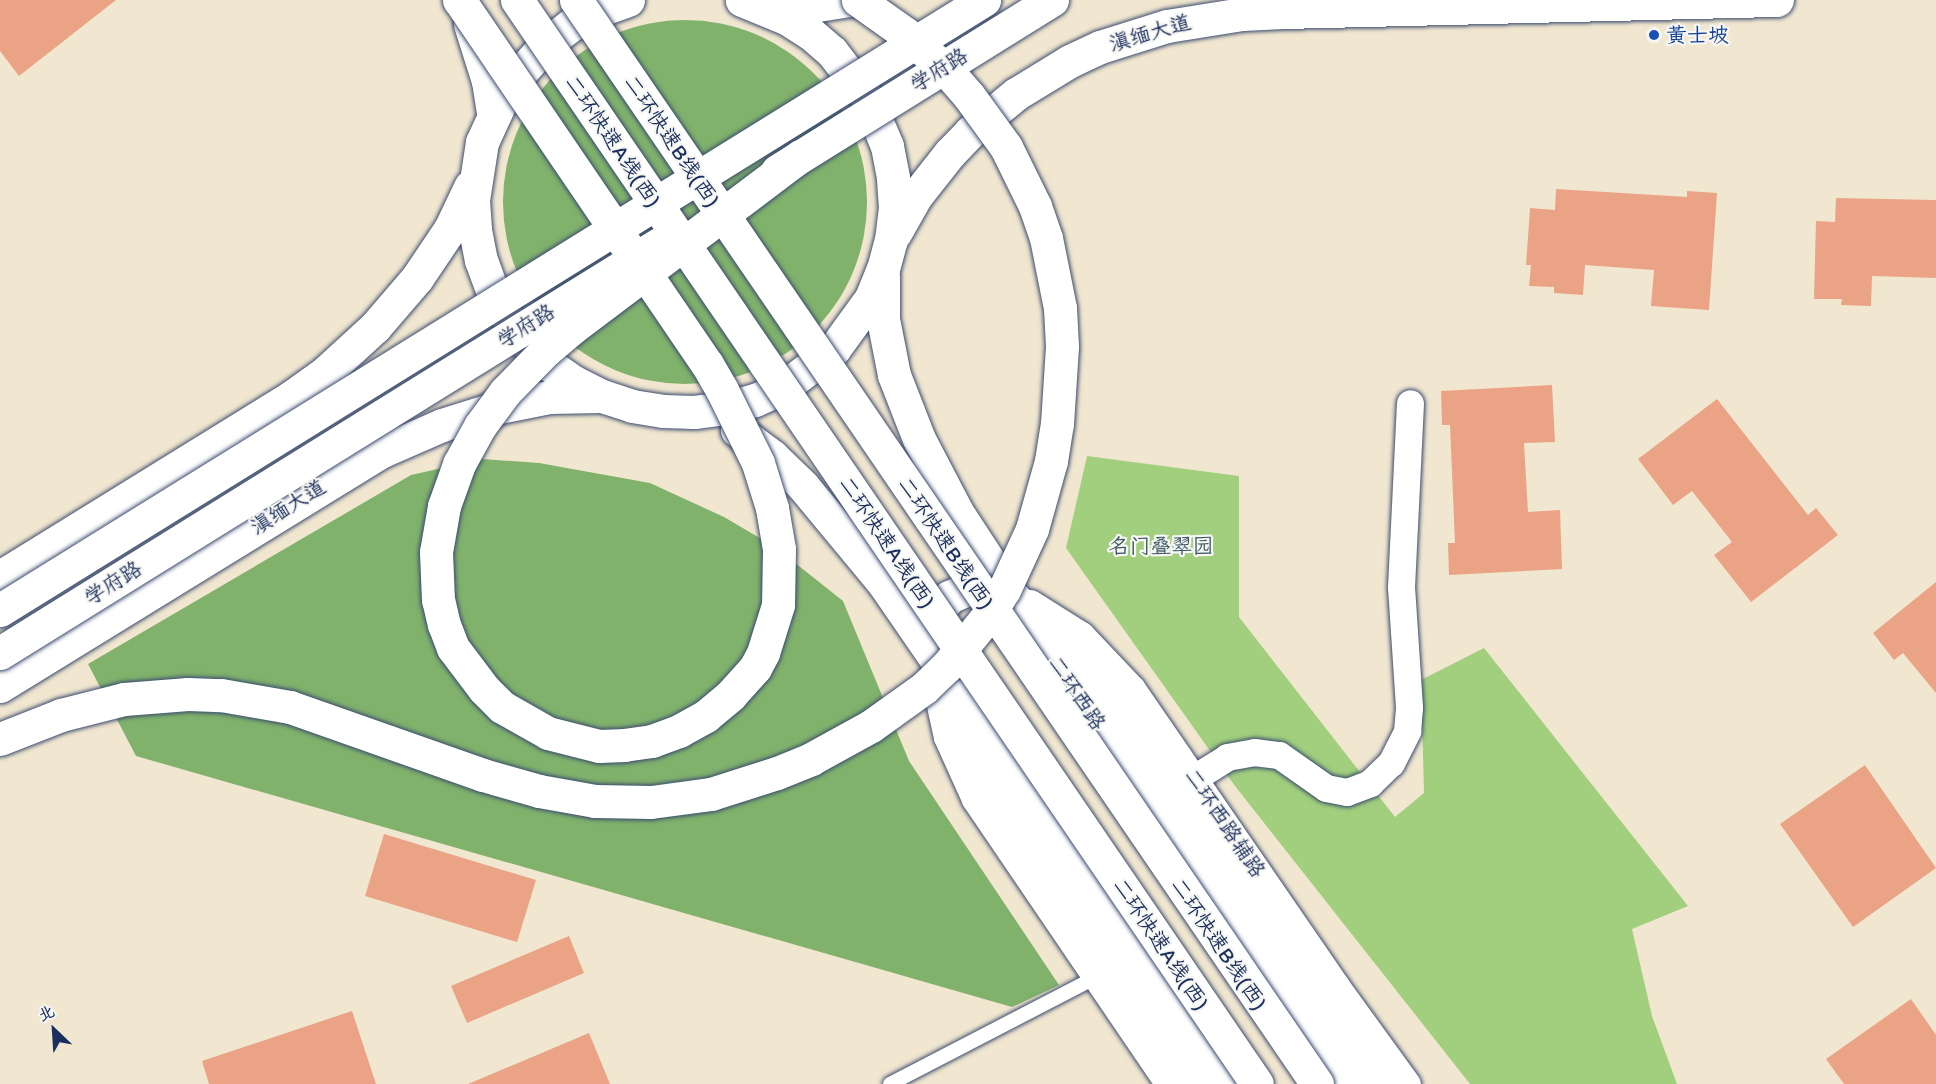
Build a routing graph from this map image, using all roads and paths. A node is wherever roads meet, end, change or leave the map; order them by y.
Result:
1 (460, 0) edge
2 (517, 0) edge
3 (576, 0) edge
4 (628, 0) edge
5 (849, 0) edge
6 (858, 0) edge
7 (984, 0) edge
8 (1052, 0) edge
9 (1777, 0) edge
10 (752, 4) edge
11 (493, 114) junction
12 (800, 156) junction
13 (476, 171) junction
14 (887, 254) junction
15 (326, 372) junction
16 (602, 396) junction
17 (1410, 403) dead end
18 (694, 412) junction
19 (382, 451) junction
20 (0, 577) edge
21 (1012, 596) junction
22 (0, 610) edge
23 (0, 653) edge
24 (933, 653) junction
25 (0, 686) edge
26 (0, 739) edge
27 (1194, 778) junction
28 (1112, 979) junction
29 (890, 1084) edge
30 (1169, 1084) edge
31 (1198, 1084) edge
32 (1228, 1084) edge
33 (1257, 1084) edge
34 (1317, 1084) edge
35 (1347, 1084) edge
36 (1377, 1084) edge
37 (1407, 1084) edge

1 - 11 main road
1 - 12 main road, bridge
2 - 33 main road, 二环快速A线(西), bridge
3 - 34 main road, 二环快速B线(西), bridge
4 - 11 main road
5 - 10 main road
6 - 26 main road, bridge
7 - 22 main road, 学府路, bridge
8 - 12 main road, 学府路, bridge
9 - 14 main road, 滇缅大道
10 - 14 main road
11 - 13 main road
12 - 23 main road, 学府路, bridge
13 - 15 main road
13 - 16 main road
14 - 18 main road
14 - 21 main road, 二环西路
15 - 19 main road
15 - 20 main road
16 - 18 main road
16 - 19 main road, 滇缅大道
17 - 27 street
18 - 24 main road
19 - 25 main road, 滇缅大道
21 - 24 main road
21 - 27 street, 二环西路辅路
21 - 35 main road, 二环西路
21 - 36 main road
24 - 28 main road
24 - 32 main road
27 - 37 street, 二环西路辅路
28 - 29 lane
28 - 30 street
28 - 31 main road

